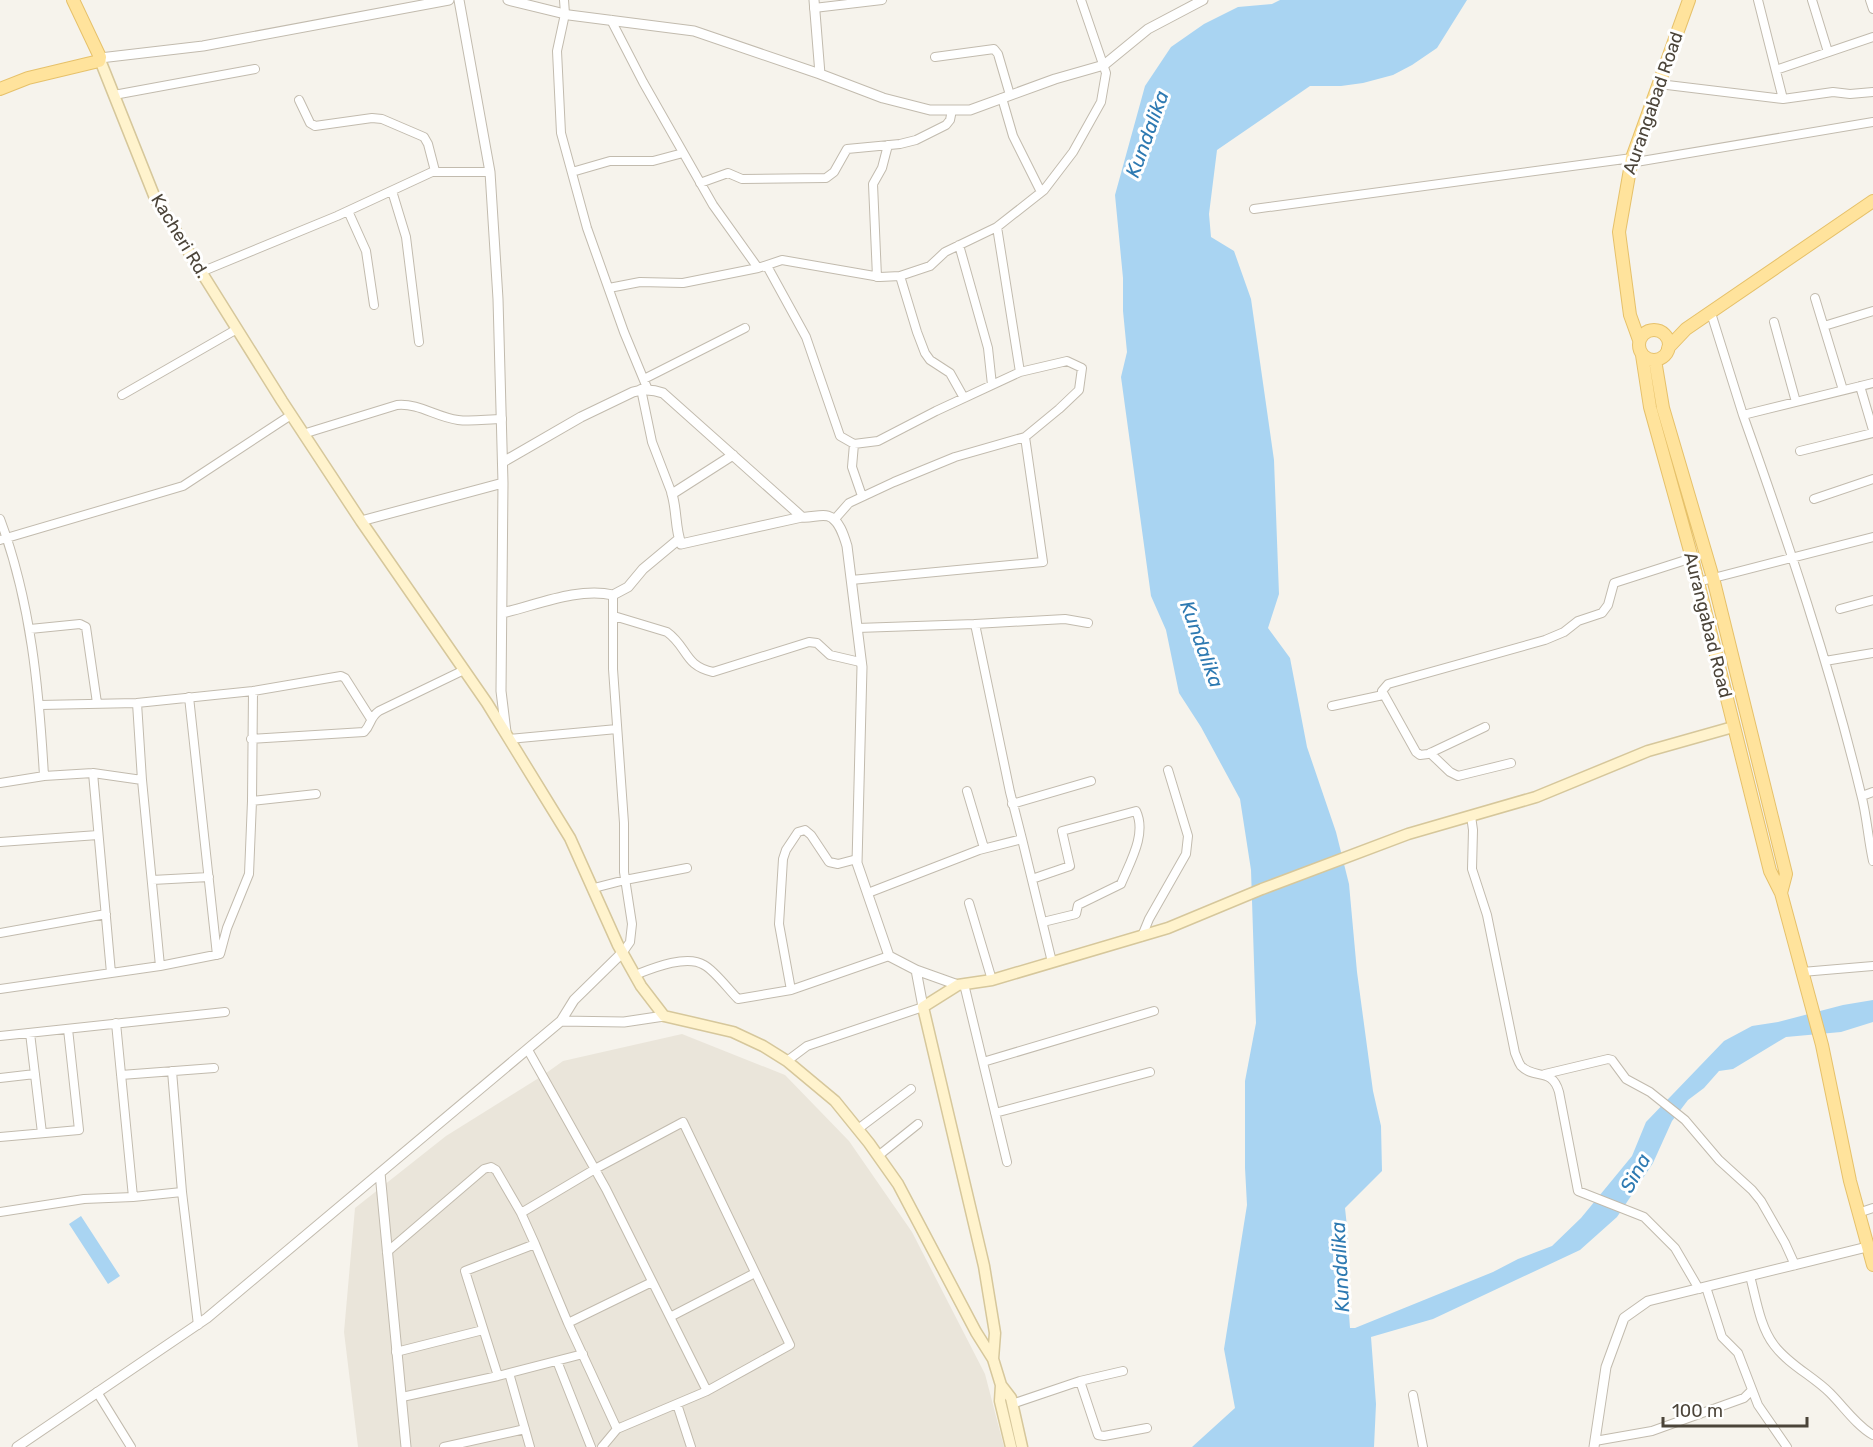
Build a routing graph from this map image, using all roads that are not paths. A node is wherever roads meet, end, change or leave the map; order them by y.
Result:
1 (74, 0) edge
2 (449, 0) edge
3 (459, 0) edge
4 (508, 0) edge
5 (564, 0) edge
6 (882, 0) edge
7 (1082, 0) edge
8 (1203, 0) edge
9 (1689, 0) edge
10 (1758, 0) edge
11 (1812, 0) edge
12 (1870, 0) edge
13 (814, 4) edge
14 (1873, 9) edge
15 (565, 14) junction
16 (611, 20) junction
17 (1873, 37) edge
18 (1828, 52) junction
19 (935, 57) dead end
20 (100, 59) junction
21 (1104, 65) junction
22 (255, 69) dead end
23 (1776, 70) junction
24 (820, 74) junction
25 (1659, 84) junction
26 (0, 88) edge
27 (1873, 92) edge
28 (114, 95) junction
29 (1006, 96) junction
30 (1783, 99) junction
31 (299, 100) dead end
32 (952, 110) junction
33 (1873, 122) edge
34 (888, 145) junction
35 (683, 153) junction
36 (1631, 161) junction
37 (435, 171) junction
38 (490, 172) junction
39 (572, 172) junction
40 (700, 183) junction
41 (392, 191) junction
42 (1041, 192) junction
43 (1873, 201) edge
44 (1254, 209) dead end
45 (348, 211) junction
46 (997, 226) junction
47 (959, 245) junction
48 (763, 267) junction
49 (201, 272) junction
50 (900, 276) junction
51 (877, 277) junction
52 (609, 288) junction
53 (1815, 298) dead end
54 (374, 305) dead end
55 (1873, 311) edge
56 (1711, 313) junction
57 (1630, 315) junction
58 (1774, 322) dead end
59 (1824, 327) junction
60 (745, 328) dead end
61 (237, 329) junction
62 (1686, 329) junction
63 (1655, 331) junction
64 (1639, 340) junction
65 (420, 342) dead end
66 (1668, 348) junction
67 (1642, 355) junction
68 (1655, 360) junction
69 (1020, 372) junction
70 (1873, 383) edge
71 (992, 385) junction
72 (645, 386) junction
73 (1860, 386) junction
74 (1843, 390) junction
75 (122, 395) dead end
76 (964, 398) junction
77 (1796, 402) junction
78 (291, 415) junction
79 (1743, 415) junction
80 (502, 419) junction
81 (1873, 431) edge
82 (303, 434) junction
83 (1025, 437) junction
84 (854, 444) junction
85 (1800, 451) dead end
86 (733, 455) junction
87 (503, 462) junction
88 (1873, 479) edge
89 (503, 483) junction
90 (672, 494) junction
91 (862, 496) junction
92 (1814, 499) dead end
93 (802, 517) junction
94 (0, 519) edge
95 (834, 520) junction
96 (361, 521) junction
97 (1873, 537) edge
98 (4, 539) edge
99 (679, 539) junction
100 (1793, 557) junction
101 (1692, 558) junction
102 (1713, 578) junction
103 (850, 580) junction
104 (1698, 582) junction
105 (613, 595) junction
106 (1873, 600) edge
107 (1840, 609) dead end
108 (502, 613) junction
109 (614, 616) junction
110 (1088, 623) dead end
111 (975, 624) junction
112 (857, 628) junction
113 (30, 629) junction
114 (1873, 653) edge
115 (860, 662) junction
116 (1825, 662) junction
117 (464, 670) junction
118 (253, 691) junction
119 (1383, 695) junction
120 (189, 697) junction
121 (98, 703) junction
122 (137, 703) junction
123 (40, 705) junction
124 (1332, 706) dead end
125 (371, 718) junction
126 (1485, 727) dead end
127 (1733, 728) junction
128 (617, 729) junction
129 (508, 736) junction
130 (251, 739) junction
131 (1430, 753) junction
132 (1511, 763) dead end
133 (1168, 770) dead end
134 (93, 773) junction
135 (44, 776) junction
136 (142, 780) junction
137 (1091, 781) dead end
138 (0, 783) edge
139 (967, 791) dead end
140 (1873, 792) edge
141 (316, 794) dead end
142 (1862, 796) junction
143 (252, 801) junction
144 (1012, 804) junction
145 (1471, 816) junction
146 (98, 835) junction
147 (1870, 835) edge
148 (1022, 839) junction
149 (0, 842) edge
150 (984, 848) junction
151 (857, 859) junction
152 (1873, 861) edge
153 (687, 868) dead end
154 (209, 877) junction
155 (1032, 879) junction
156 (152, 880) junction
157 (625, 880) junction
158 (594, 888) junction
159 (868, 893) junction
160 (1781, 893) junction
161 (969, 903) dead end
162 (106, 914) junction
163 (1043, 922) junction
164 (0, 933) edge
165 (1142, 936) junction
166 (623, 952) junction
167 (217, 955) junction
168 (888, 956) junction
169 (1052, 962) junction
170 (160, 966) junction
171 (1873, 966) edge
172 (916, 970) junction
173 (111, 973) junction
174 (635, 975) junction
175 (1804, 978) junction
176 (992, 980) junction
177 (961, 985) junction
178 (0, 989) edge
179 (791, 990) junction
180 (923, 1007) junction
181 (1154, 1011) dead end
182 (225, 1012) dead end
183 (664, 1016) junction
184 (561, 1022) junction
185 (116, 1023) junction
186 (68, 1029) junction
187 (30, 1034) junction
188 (0, 1036) edge
189 (528, 1050) junction
190 (787, 1061) junction
191 (983, 1062) junction
192 (214, 1068) dead end
193 (172, 1071) junction
194 (1150, 1072) dead end
195 (35, 1074) junction
196 (1543, 1074) junction
197 (121, 1075) junction
198 (0, 1078) edge
199 (911, 1089) dead end
200 (996, 1113) junction
201 (918, 1124) dead end
202 (858, 1129) junction
203 (42, 1133) junction
204 (0, 1137) edge
205 (878, 1156) junction
206 (1007, 1162) dead end
207 (595, 1169) junction
208 (380, 1173) junction
209 (182, 1192) junction
210 (134, 1197) junction
211 (1873, 1208) edge
212 (0, 1212) edge
213 (521, 1213) junction
214 (1858, 1213) junction
215 (535, 1244) junction
216 (1867, 1247) junction
217 (387, 1252) junction
218 (1795, 1265) junction
219 (1873, 1265) edge
220 (755, 1273) junction
221 (1750, 1276) junction
222 (652, 1282) junction
223 (1703, 1288) junction
224 (670, 1317) junction
225 (568, 1323) junction
226 (198, 1325) junction
227 (483, 1330) junction
228 (396, 1352) junction
229 (583, 1354) junction
230 (993, 1359) junction
231 (557, 1360) junction
232 (1123, 1371) dead end
233 (509, 1373) junction
234 (498, 1376) junction
235 (1080, 1381) junction
236 (1001, 1385) junction
237 (1752, 1390) junction
238 (707, 1391) junction
239 (97, 1392) junction
240 (1413, 1395) dead end
241 (402, 1397) junction
242 (677, 1404) junction
243 (1012, 1404) junction
244 (1147, 1428) dead end
245 (525, 1429) junction
246 (617, 1429) junction
247 (1873, 1435) edge
248 (1595, 1444) edge
249 (16, 1447) edge
250 (131, 1447) edge
251 (406, 1447) edge
252 (444, 1447) edge
253 (530, 1447) edge
254 (591, 1447) edge
255 (602, 1447) edge
256 (691, 1447) edge
257 (1011, 1447) edge
258 (1022, 1447) edge
259 (1423, 1447) edge
260 (1787, 1447) edge

1 - 20 main road
2 - 20 street
3 - 38 street
4 - 15 street
5 - 15 street
6 - 13 street
7 - 21 street
8 - 21 street
9 - 25 main road, Aurangabad Road
10 - 23 street
11 - 18 street
12 - 14 street
13 - 24 street
15 - 16 street
15 - 39 street
16 - 24 street
16 - 35 street
17 - 18 street
18 - 23 street
19 - 29 street
20 - 26 main road
20 - 28 main road, Kacheri Rd.
21 - 29 street
21 - 42 street
22 - 28 street
23 - 30 street
24 - 32 street
25 - 30 street
25 - 36 main road, Aurangabad Road
27 - 30 street
28 - 49 main road, Kacheri Rd.
29 - 32 street
29 - 42 street
31 - 37 street
32 - 34 street
33 - 36 street
34 - 40 street
34 - 51 street
35 - 39 street
35 - 40 street
36 - 44 street
36 - 57 main road, Aurangabad Road
37 - 38 street
37 - 41 street
38 - 80 street
39 - 52 street
40 - 48 street
41 - 45 street
41 - 65 street
42 - 46 street
43 - 56 main road
45 - 49 street
45 - 54 street
46 - 47 street
46 - 69 street
47 - 50 street
47 - 71 street
48 - 51 street
48 - 52 street
48 - 84 street
49 - 61 main road, Kacheri Rd.
50 - 51 street
50 - 76 street
52 - 72 street
53 - 59 street
55 - 59 street
56 - 62 main road
56 - 79 street
57 - 63 main road
57 - 64 main road, Aurangabad Road
58 - 77 street
59 - 74 street
60 - 72 street
61 - 75 street
61 - 78 main road, Kacheri Rd.
62 - 63 main road
62 - 66 main road
63 - 64 main road
63 - 66 main road
64 - 67 main road
66 - 68 main road
67 - 68 main road
67 - 101 main road, Aurangabad Road
68 - 102 main road, Aurangabad Road
69 - 71 street
69 - 83 street
70 - 73 street
71 - 76 street
72 - 86 street
72 - 87 street
72 - 90 street
73 - 74 street
73 - 81 street
74 - 77 street
76 - 84 street
77 - 79 street
78 - 82 main road, Kacheri Rd.
78 - 98 street
79 - 100 street
80 - 82 street
80 - 87 street
81 - 85 street
82 - 96 main road, Kacheri Rd.
83 - 91 street
83 - 103 street
84 - 91 street
86 - 90 street
86 - 93 street
87 - 89 street
88 - 92 street
89 - 96 street
89 - 108 street
90 - 99 street
91 - 95 street
93 - 95 street
93 - 99 street
94 - 98 street
95 - 103 street
96 - 117 main road, Kacheri Rd.
97 - 100 street
98 - 113 street
99 - 105 street
100 - 102 street
100 - 116 street
101 - 104 main road, Aurangabad Road
101 - 119 street
102 - 104 street
102 - 160 main road, Aurangabad Road
103 - 112 street
104 - 127 main road, Aurangabad Road
105 - 108 street
105 - 109 street
106 - 107 street
108 - 129 street
109 - 115 street
109 - 128 street
110 - 111 street
111 - 112 street
111 - 144 street
112 - 115 street
113 - 121 street
113 - 123 street
114 - 116 street
115 - 151 street
116 - 142 street
117 - 125 street
117 - 129 main road, Kacheri Rd.
118 - 120 street
118 - 125 street
118 - 130 street
119 - 124 street
119 - 131 street
120 - 122 street
120 - 154 street
121 - 122 street
121 - 123 street
122 - 136 street
123 - 135 street
125 - 130 street
126 - 131 street
127 - 145 main road
127 - 160 main road, Aurangabad Road
128 - 129 street
128 - 157 street
129 - 158 main road, Kacheri Rd.
130 - 143 street
131 - 132 street
133 - 165 street
134 - 135 street
134 - 136 street
134 - 146 street
135 - 138 street
136 - 156 street
137 - 144 street
139 - 150 street
140 - 142 street
141 - 143 street
142 - 147 street
143 - 167 street
144 - 148 street
145 - 165 main road
145 - 196 street
146 - 149 street
146 - 162 street
147 - 152 street
148 - 150 street
148 - 155 street
150 - 159 street
151 - 159 street
151 - 179 street
153 - 157 street
154 - 156 street
154 - 167 street
155 - 163 street
155 - 163 street
156 - 170 street
157 - 158 street
157 - 166 street
158 - 166 main road, Kacheri Rd.
159 - 168 street
160 - 175 main road, Aurangabad Road
161 - 176 street
162 - 164 street
162 - 173 street
163 - 169 street
165 - 169 main road
166 - 174 main road, Kacheri Rd.
166 - 184 street
167 - 170 street
168 - 172 street
168 - 179 street
169 - 176 main road
170 - 173 street
171 - 175 street
172 - 177 street
172 - 180 street
173 - 178 street
174 - 179 street
174 - 183 main road, Kacheri Rd.
175 - 214 main road, Aurangabad Road
176 - 177 main road
177 - 180 main road
177 - 191 street
180 - 190 street
180 - 230 main road
181 - 191 street
182 - 185 street
183 - 184 street
183 - 190 main road
184 - 189 street
185 - 186 street
185 - 197 street
186 - 187 street
186 - 203 street
187 - 188 street
187 - 195 street
189 - 207 street
189 - 208 street
190 - 202 main road
191 - 200 street
192 - 193 street
193 - 197 street
193 - 209 street
194 - 200 street
195 - 198 street
195 - 203 street
196 - 218 street
196 - 223 street
197 - 210 street
199 - 202 street
200 - 206 street
201 - 205 street
202 - 205 main road
203 - 204 street
205 - 230 main road
207 - 213 street
207 - 220 street
207 - 222 street
208 - 217 street
208 - 226 street
209 - 210 street
209 - 226 street
210 - 212 street
211 - 214 street
213 - 215 street
213 - 217 street
214 - 216 main road
215 - 225 street
215 - 227 street
216 - 218 street
216 - 219 main road
217 - 228 street
218 - 221 street
220 - 224 street
220 - 238 street
221 - 223 street
221 - 247 street
222 - 224 street
222 - 225 street
223 - 237 street
223 - 248 street
224 - 238 street
225 - 229 street
226 - 239 street
227 - 228 street
227 - 234 street
228 - 241 street
229 - 231 street
229 - 246 street
230 - 236 main road
231 - 233 street
231 - 254 street
232 - 235 street
233 - 234 street
233 - 245 street
234 - 241 street
235 - 243 street
235 - 244 street
236 - 243 main road
236 - 257 main road
237 - 248 street
237 - 260 street
238 - 242 street
239 - 249 street
239 - 250 street
240 - 259 street
241 - 251 street
242 - 246 street
242 - 256 street
243 - 258 main road
245 - 252 street
245 - 253 street
246 - 255 street

